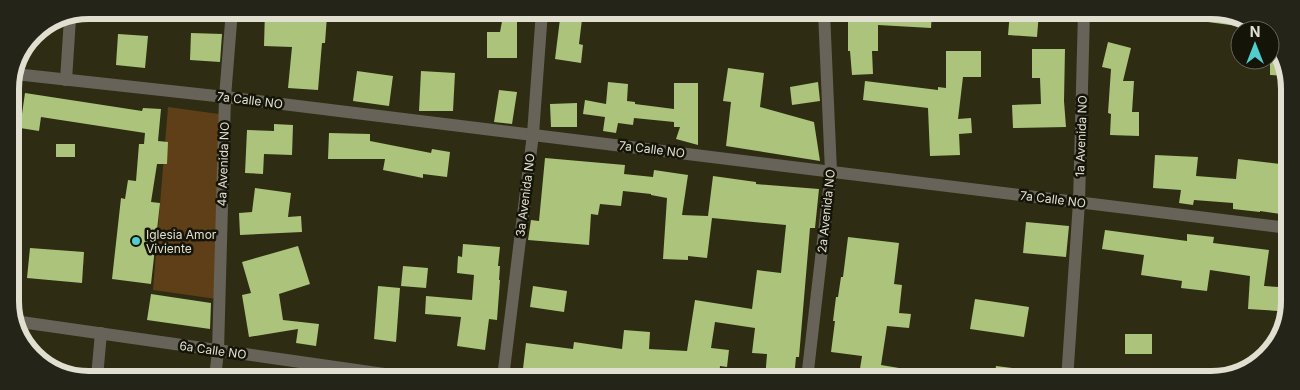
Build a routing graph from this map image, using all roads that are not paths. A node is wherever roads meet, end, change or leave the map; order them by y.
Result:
1 (231, 19) edge
2 (541, 19) edge
3 (824, 19) edge
4 (1084, 19) edge
5 (70, 21) edge
6 (20, 75) edge
7 (66, 80) junction
8 (225, 96) junction
9 (533, 134) junction
10 (831, 172) junction
11 (1079, 202) junction
12 (1281, 227) edge
13 (22, 321) edge
14 (102, 333) junction
15 (218, 351) junction
16 (98, 371) edge
17 (216, 371) edge
18 (362, 371) edge
19 (504, 371) edge
20 (808, 371) edge
21 (1068, 371) edge

1 - 8 street, 4a Avenida NO
2 - 9 street, 3a Avenida NO
3 - 10 street, 2a Avenida NO
4 - 11 street, 1a Avenida NO
5 - 7 street
6 - 7 street, 7a Calle NO
7 - 8 street, 7a Calle NO
8 - 9 street, 7a Calle NO
8 - 15 street, 4a Avenida NO
9 - 10 street, 7a Calle NO
9 - 19 street, 3a Avenida NO
10 - 11 street, 7a Calle NO
10 - 20 street, 2a Avenida NO
11 - 12 street, 7a Calle NO
11 - 21 street, 1a Avenida NO
13 - 14 street, 6a Calle NO
14 - 15 street, 6a Calle NO
14 - 16 street
15 - 17 street, 4a Avenida NO
15 - 18 street, 6a Calle NO

